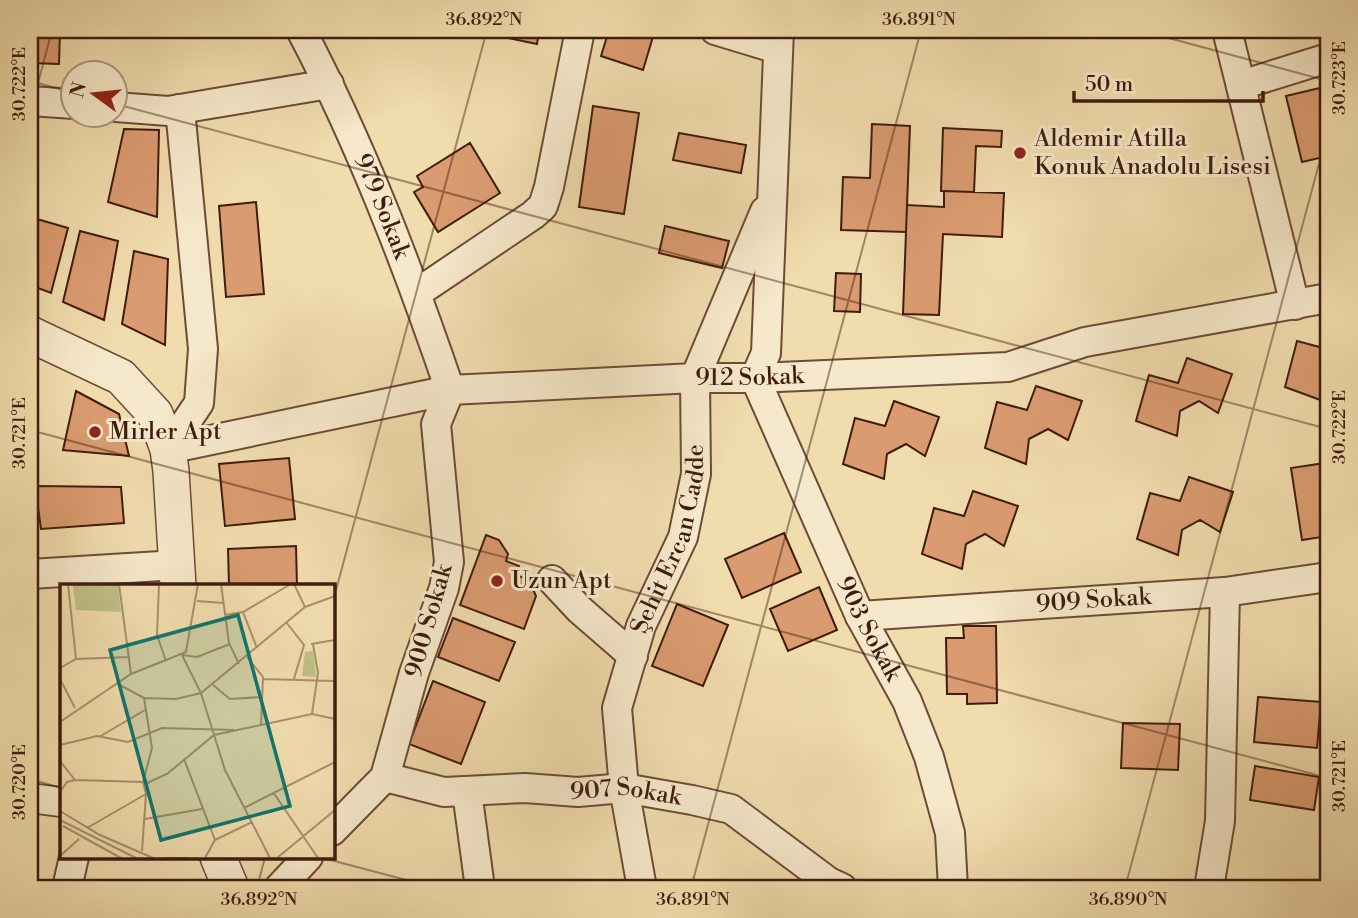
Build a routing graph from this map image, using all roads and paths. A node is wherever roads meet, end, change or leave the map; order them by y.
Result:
1 (301, 30) edge
2 (580, 30) edge
3 (715, 30) edge
4 (1227, 30) edge
5 (778, 39) edge
6 (1328, 58) edge
7 (329, 84) junction
8 (1241, 85) junction
9 (30, 101) edge
10 (60, 103) edge
11 (130, 108) edge
12 (180, 109) junction
13 (771, 197) junction
14 (417, 293) junction
15 (1328, 298) edge
16 (1295, 305) junction
17 (30, 334) edge
18 (695, 378) junction
19 (755, 378) junction
20 (450, 390) junction
21 (167, 449) junction
22 (30, 574) edge
23 (178, 575) edge
24 (1328, 578) edge
25 (552, 580) dead end
26 (1225, 592) junction
27 (860, 616) junction
28 (633, 656) junction
29 (385, 777) junction
30 (624, 788) junction
31 (467, 792) junction
32 (30, 798) edge
33 (60, 802) edge
34 (334, 829) edge
35 (74, 858) edge
36 (218, 858) edge
37 (307, 858) edge
38 (67, 888) edge
39 (231, 888) edge
40 (279, 888) edge
41 (480, 888) edge
42 (642, 888) edge
43 (842, 888) edge
44 (953, 888) edge
45 (1209, 888) edge

1 - 7 street, 979 Sokak
2 - 14 street
3 - 5 street
4 - 8 street
5 - 13 street, Şehit Ercan Cadde
6 - 8 street
7 - 12 street
7 - 14 street, 979 Sokak
8 - 16 street
9 - 10 street
11 - 12 street
12 - 21 street
13 - 18 street, Şehit Ercan Cadde
13 - 19 street, Şehit Ercan Cadde
14 - 20 street, 979 Sokak
15 - 16 street, 912 Sokak
16 - 19 street, 912 Sokak
17 - 21 street
18 - 19 street, 912 Sokak
18 - 20 street, 912 Sokak
18 - 28 street, Şehit Ercan Cadde
19 - 27 street, 903 Sokak
20 - 21 street, 912 Sokak
20 - 29 street, 900 Sokak
21 - 23 street
22 - 23 street
24 - 26 street, 909 Sokak
25 - 28 street
26 - 27 street, 909 Sokak
26 - 45 street
27 - 44 street, 903 Sokak
28 - 30 street, Şehit Ercan Cadde
29 - 31 street, 907 Sokak
29 - 34 street, 900 Sokak
30 - 31 street, 907 Sokak
30 - 42 street, Şehit Ercan Cadde
30 - 43 street, 907 Sokak
31 - 41 street
32 - 33 street
35 - 38 street
36 - 39 street
37 - 40 street

